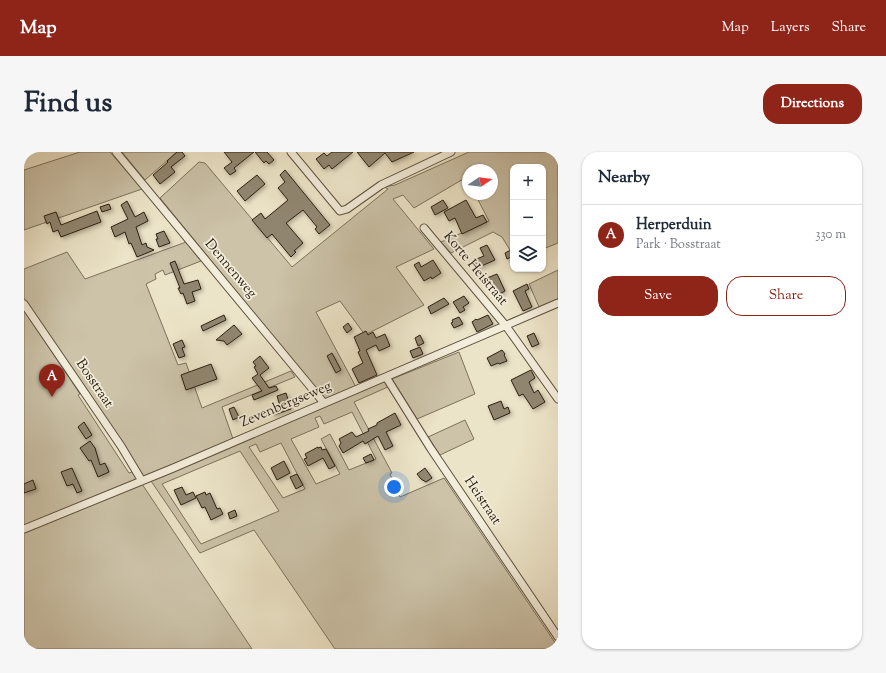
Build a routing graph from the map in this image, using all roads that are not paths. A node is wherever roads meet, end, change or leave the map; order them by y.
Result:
1 (116, 152) edge
2 (291, 152) edge
3 (451, 152) edge
4 (424, 228) dead end
5 (558, 303) edge
6 (24, 304) edge
7 (506, 326) junction
8 (386, 377) junction
9 (558, 400) edge
10 (324, 404) junction
11 (142, 481) junction
12 (24, 529) edge
13 (558, 637) edge

1 - 10 street, Dennenweg
2 - 3 street
4 - 7 street, Korte Heistraat
5 - 7 street, Zevenbergseweg
6 - 11 street, Bosstraat
7 - 8 street, Zevenbergseweg
7 - 9 street, Korte Heistraat
8 - 10 street, Zevenbergseweg
8 - 13 street, Heistraat
10 - 11 street, Zevenbergseweg
11 - 12 street, Zevenbergseweg

